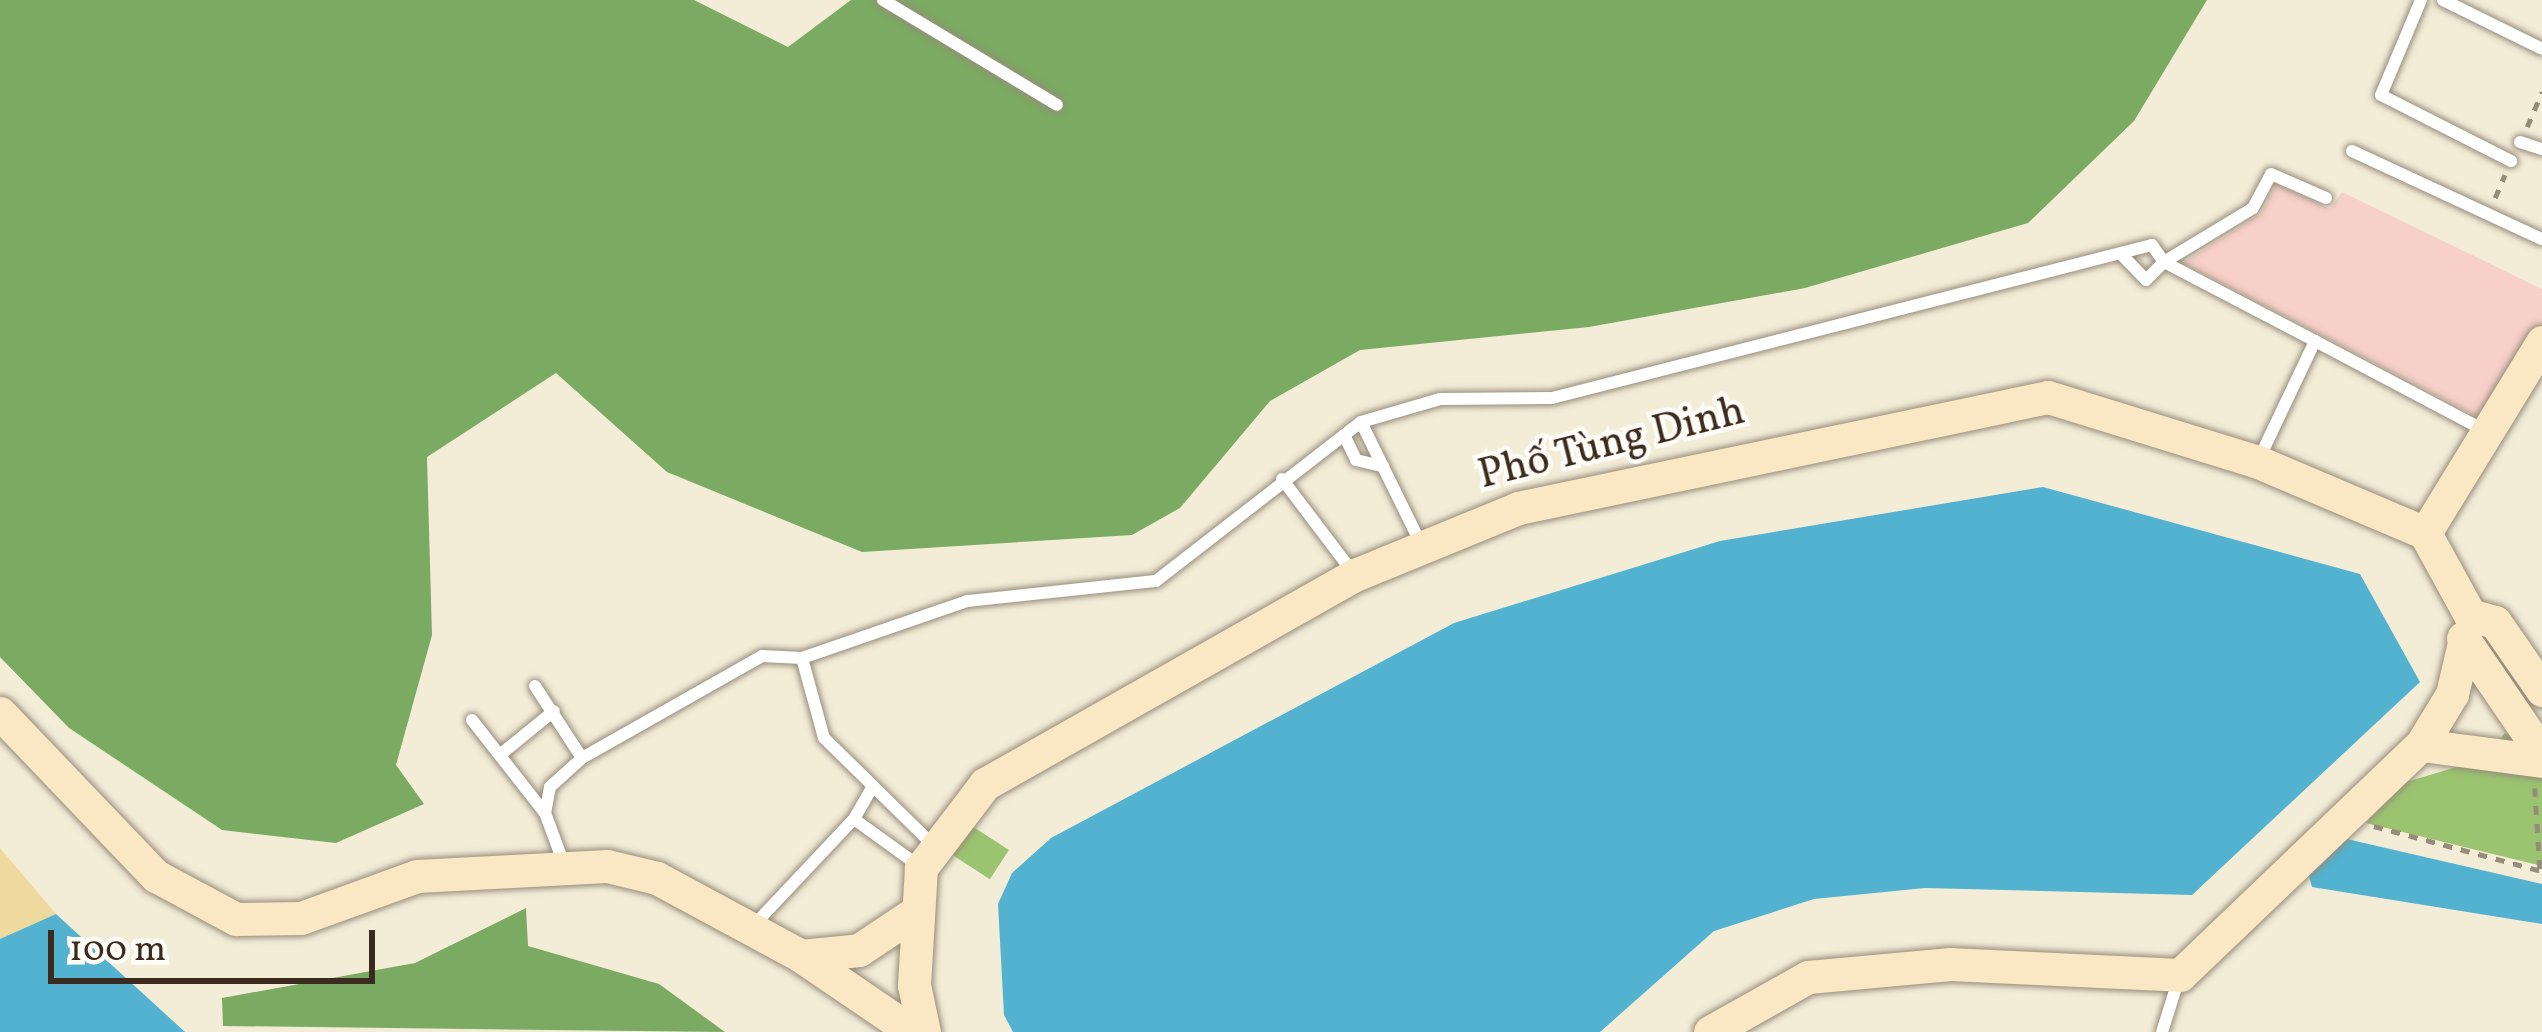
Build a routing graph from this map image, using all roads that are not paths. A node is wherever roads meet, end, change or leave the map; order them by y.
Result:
1 (883, 0) edge
2 (2421, 0) edge
3 (2443, 0) edge
4 (2542, 49) edge
5 (1057, 105) dead end
6 (2520, 142) dead end
7 (2542, 149) edge
8 (2352, 151) dead end
9 (2511, 161) dead end
10 (2326, 198) dead end
11 (2542, 239) edge
12 (2121, 254) junction
13 (2164, 262) junction
14 (2315, 341) junction
15 (2542, 342) edge
16 (1360, 422) junction
17 (2489, 432) junction
18 (1344, 434) junction
19 (2258, 462) junction
20 (1382, 466) junction
21 (1282, 479) junction
22 (2425, 532) junction
23 (1423, 547) junction
24 (1354, 575) junction
25 (2467, 629) junction
26 (802, 658) junction
27 (535, 686) dead end
28 (2542, 690) edge
29 (554, 711) junction
30 (0, 713) edge
31 (472, 720) dead end
32 (2421, 745) junction
33 (500, 754) junction
34 (2542, 757) edge
35 (583, 758) junction
36 (873, 786) junction
37 (545, 813) junction
38 (854, 819) junction
39 (927, 856) junction
40 (564, 864) junction
41 (916, 912) junction
42 (749, 930) junction
43 (801, 956) junction
44 (2180, 975) junction
45 (913, 1032) edge
46 (923, 1032) edge
47 (1710, 1032) edge
48 (2162, 1032) edge

1 - 5 lane
2 - 9 lane
3 - 4 lane
6 - 7 lane
8 - 11 lane
10 - 13 lane
12 - 13 lane
12 - 13 lane
12 - 16 lane
13 - 14 lane
14 - 17 lane
14 - 19 lane
15 - 17 main road
16 - 18 lane
16 - 20 lane
17 - 22 main road
18 - 20 lane
18 - 21 lane
19 - 22 main road, Phố Tùng Dinh
19 - 23 main road, Phố Tùng Dinh
20 - 23 lane
21 - 24 lane
21 - 26 lane
22 - 25 main road
23 - 24 main road, Phố Tùng Dinh
24 - 39 main road, Phố Tùng Dinh
25 - 28 main road
25 - 32 main road
25 - 34 main road
26 - 35 lane
26 - 36 lane
27 - 29 lane
29 - 33 lane
29 - 35 lane
30 - 40 main road
31 - 33 lane
32 - 34 main road
32 - 44 main road
33 - 37 lane
35 - 37 lane
36 - 38 lane
36 - 39 lane
37 - 40 lane
38 - 39 lane
38 - 42 lane
39 - 41 main road
40 - 42 main road
41 - 43 main road
41 - 46 main road
42 - 43 main road
43 - 45 main road
44 - 47 main road
44 - 48 lane

